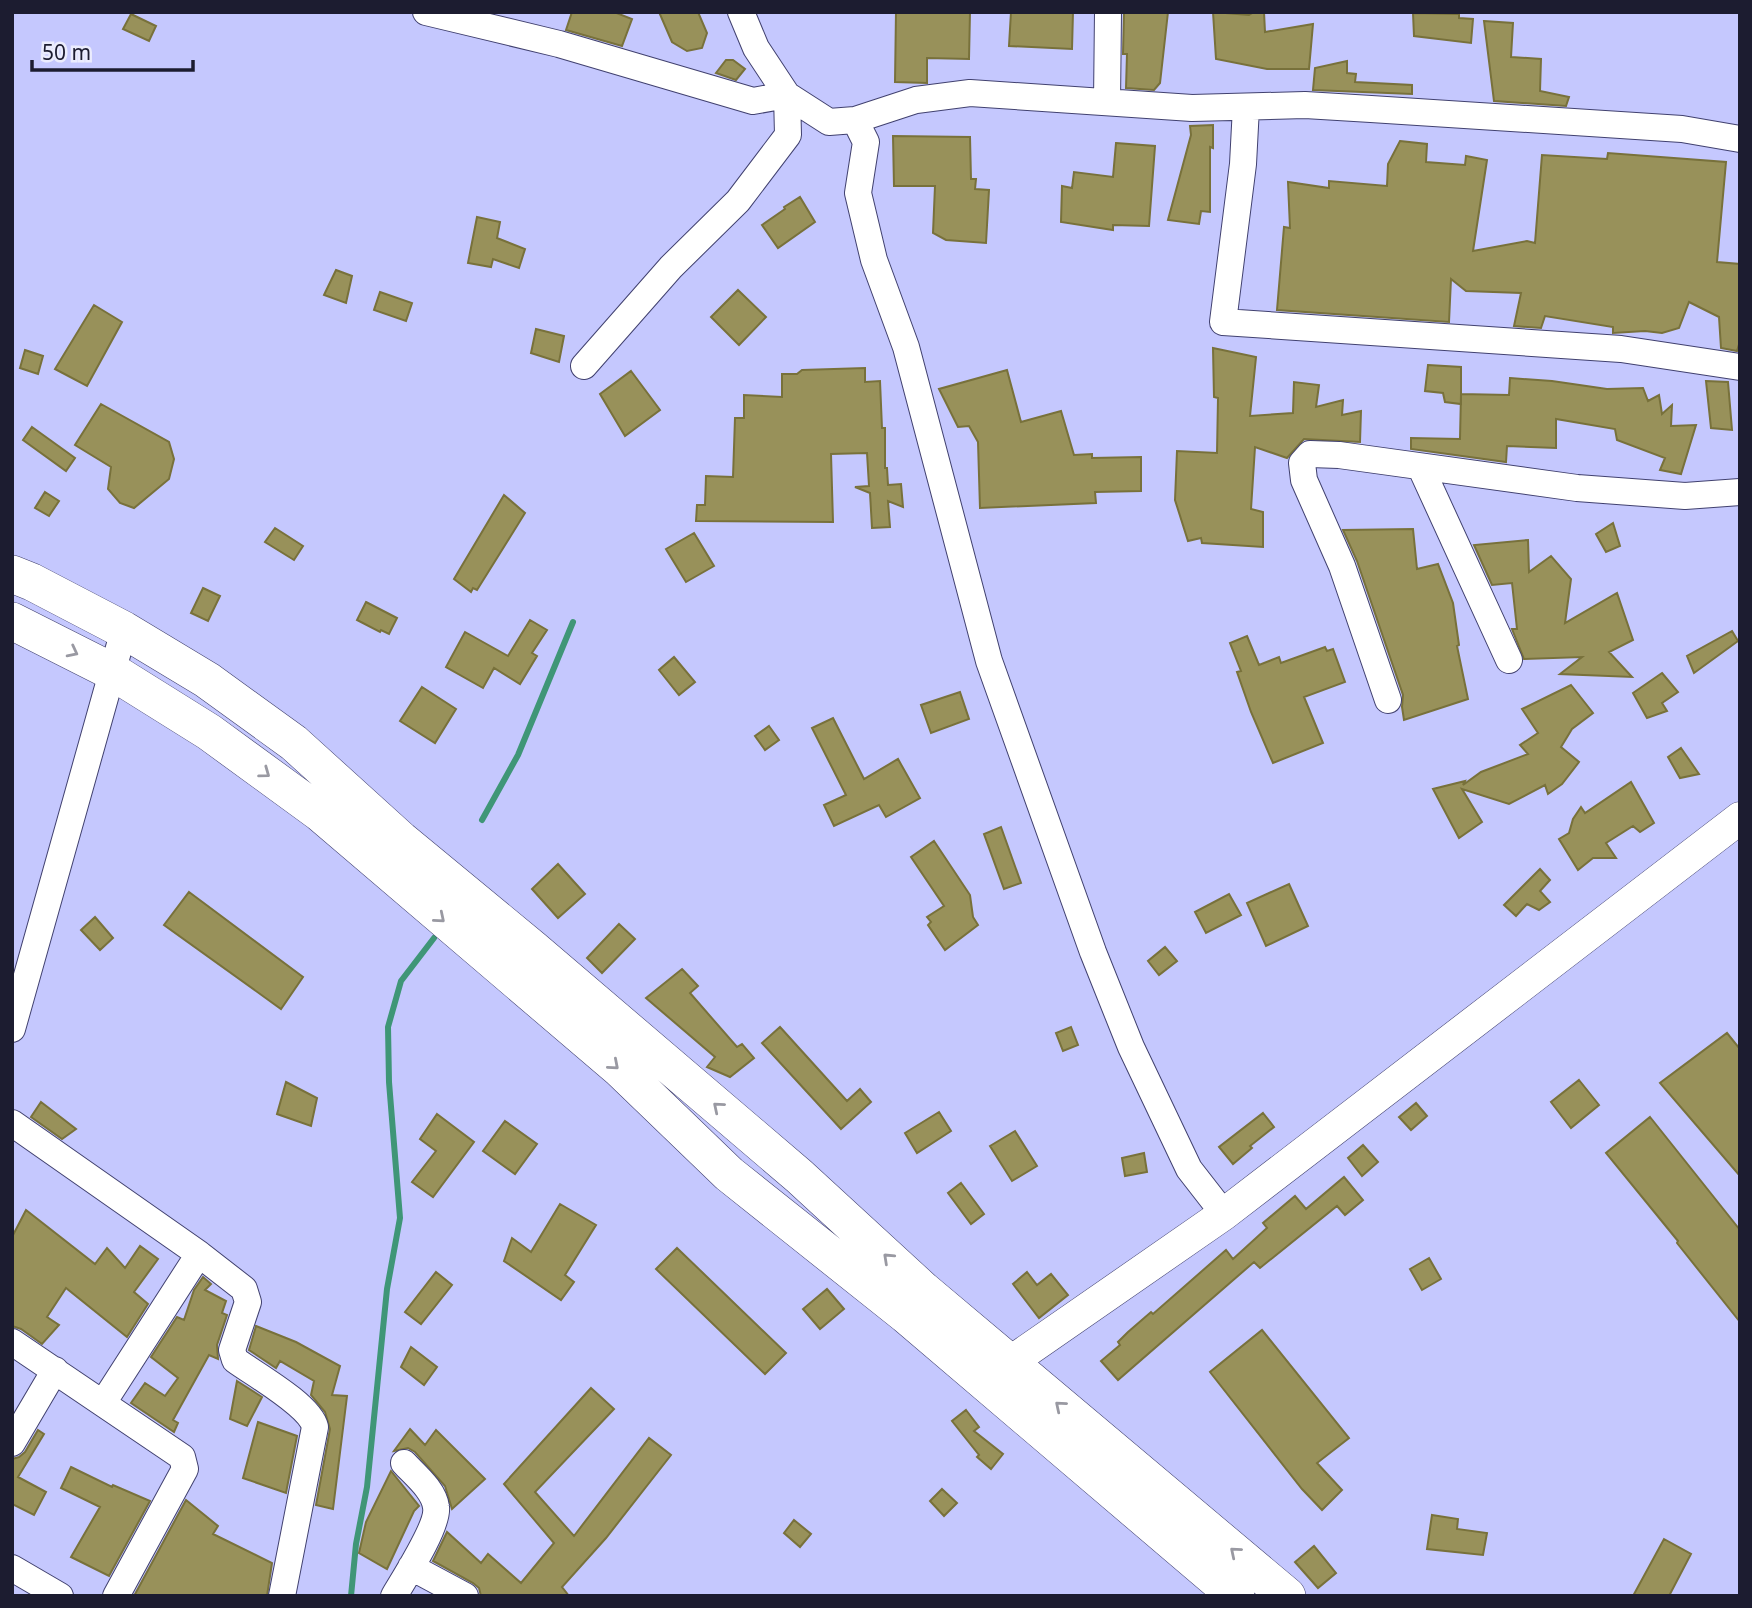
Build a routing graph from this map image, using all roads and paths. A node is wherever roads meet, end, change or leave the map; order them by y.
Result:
1 (426, 12) edge
2 (741, 12) edge
3 (1108, 12) edge
4 (787, 94) junction
5 (1107, 102) junction
6 (1247, 107) junction
7 (855, 120) junction
8 (1740, 139) edge
9 (584, 366) dead end
10 (1740, 367) edge
11 (1421, 468) junction
12 (1740, 492) edge
13 (12, 574) edge
14 (12, 621) edge
15 (124, 630) junction
16 (1509, 660) dead end
17 (113, 672) junction
18 (1388, 700) dead end
19 (1740, 818) edge
20 (12, 1029) edge
21 (12, 1123) edge
22 (1224, 1214) junction
23 (199, 1254) junction
24 (12, 1342) edge
25 (55, 1370) junction
26 (996, 1372) junction
27 (103, 1403) junction
28 (12, 1443) edge
29 (404, 1463) dead end
30 (411, 1567) junction
31 (12, 1568) edge
32 (60, 1596) edge
33 (116, 1596) edge
34 (282, 1596) edge
35 (394, 1596) edge
36 (465, 1596) edge
37 (1236, 1596) edge
38 (1287, 1596) edge

1 - 4 street
2 - 4 street
3 - 5 street
4 - 7 street
4 - 9 street
5 - 6 street
5 - 7 street
6 - 8 street
6 - 10 street
7 - 22 street
11 - 12 street
11 - 16 street
11 - 18 street
13 - 15 highway
14 -> 17 highway
15 - 17 street
26 -> 15 highway
17 - 20 street
17 -> 26 highway
19 - 22 main road
21 - 23 street
22 - 26 main road
23 - 27 street
23 - 34 street
24 - 25 street
25 - 27 street
25 - 28 street
26 - 37 highway
38 -> 26 highway
27 - 33 street
29 - 30 street
30 - 35 street
30 - 36 street
31 - 32 street

